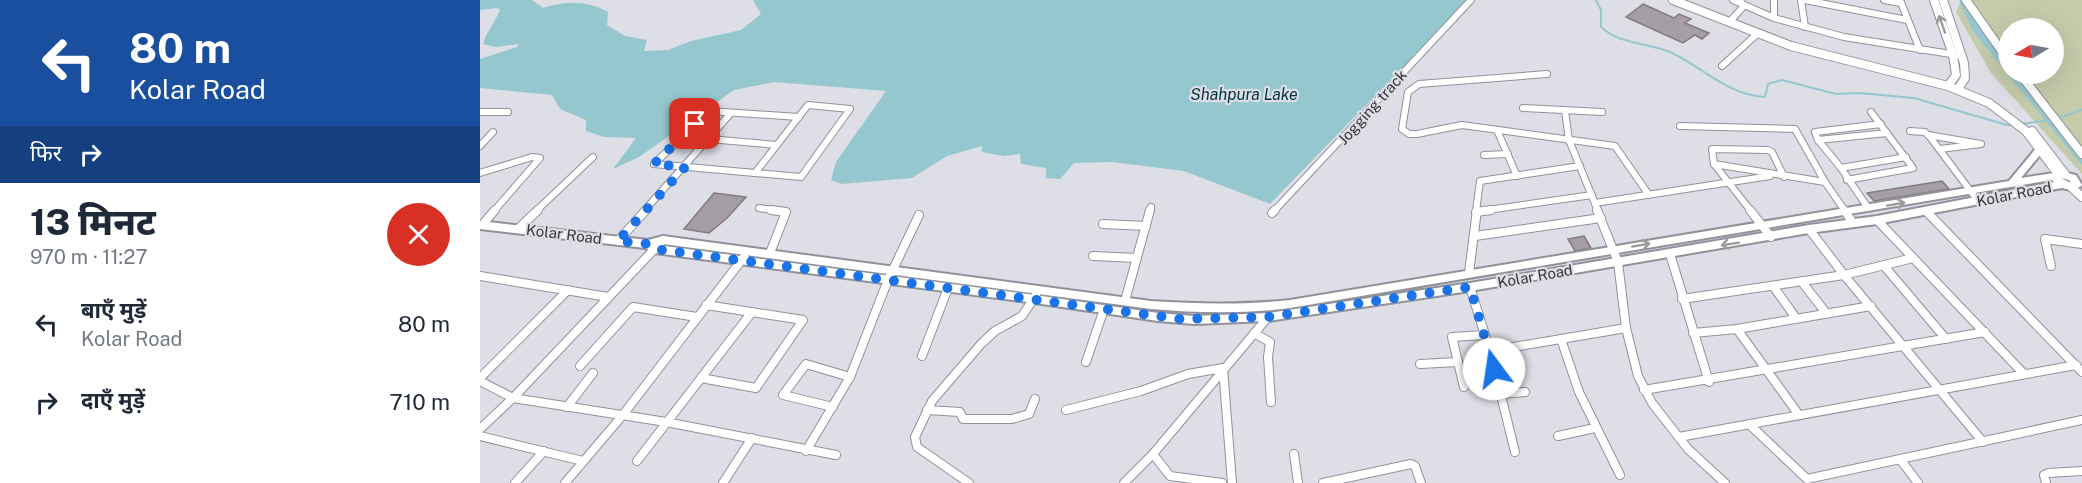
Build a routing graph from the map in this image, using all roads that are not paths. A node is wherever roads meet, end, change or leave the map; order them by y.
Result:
1 (1471, 0) edge
2 (1673, 0) edge
3 (1685, 0) edge
4 (1733, 0) edge
5 (1774, 0) edge
6 (1803, 0) edge
7 (1884, 0) edge
8 (1934, 0) edge
9 (1943, 0) edge
10 (1966, 0) edge
11 (1741, 1) edge
12 (1900, 2) edge
13 (1774, 18) junction
14 (1732, 19) junction
15 (1907, 20) junction
16 (1805, 27) junction
17 (1758, 34) junction
18 (1998, 47) edge
19 (1920, 50) junction
20 (1953, 54) junction
21 (1963, 56) junction
22 (1722, 66) dead end
23 (1547, 74) dead end
24 (1949, 84) junction
25 (2027, 84) edge
26 (1959, 87) junction
27 (1523, 108) dead end
28 (1565, 111) junction
29 (480, 112) edge
30 (508, 112) dead end
31 (1602, 112) dead end
32 (1871, 112) dead end
33 (731, 113) junction
34 (799, 117) junction
35 (1881, 124) junction
36 (1680, 126) dead end
37 (1497, 130) junction
38 (1910, 131) dead end
39 (493, 132) dead end
40 (1887, 133) junction
41 (1928, 135) junction
42 (709, 139) junction
43 (1569, 140) junction
44 (1818, 140) junction
45 (482, 143) edge
46 (777, 144) junction
47 (2040, 145) junction
48 (1940, 149) junction
49 (1508, 154) junction
50 (2082, 154) edge
51 (1484, 155) dead end
52 (593, 157) dead end
53 (1906, 157) junction
54 (1714, 164) junction
55 (1580, 166) junction
56 (685, 167) junction
57 (1841, 168) junction
58 (480, 173) edge
59 (755, 173) junction
60 (1774, 175) junction
61 (1517, 176) junction
62 (1784, 177) junction
63 (1847, 180) junction
64 (2069, 180) edge
65 (1825, 182) junction
66 (1728, 183) junction
67 (2012, 183) junction
68 (1970, 190) junction
69 (1592, 195) junction
70 (1649, 195) junction
71 (2082, 197) edge
72 (1978, 201) junction
73 (1595, 203) junction
74 (1151, 207) dead end
75 (759, 208) dead end
76 (1868, 208) junction
77 (1476, 212) junction
78 (1927, 212) junction
79 (1272, 213) dead end
80 (1846, 213) junction
81 (919, 215) dead end
82 (1601, 218) junction
83 (1877, 220) junction
84 (1853, 223) junction
85 (1103, 224) dead end
86 (481, 225) edge
87 (1761, 225) junction
88 (1146, 226) junction
89 (519, 228) junction
90 (1809, 229) junction
91 (1475, 236) junction
92 (1771, 237) junction
93 (618, 241) junction
94 (2082, 244) edge
95 (652, 247) junction
96 (1614, 250) junction
97 (770, 254) junction
98 (1670, 254) junction
99 (745, 256) junction
100 (1093, 256) dead end
101 (1137, 258) junction
102 (1913, 258) junction
103 (1618, 262) junction
104 (2050, 266) dead end
105 (1885, 267) junction
106 (1469, 273) junction
107 (890, 275) junction
108 (1844, 275) junction
109 (480, 276) edge
110 (1425, 281) junction
111 (1802, 282) junction
112 (1773, 286) junction
113 (1470, 287) junction
114 (948, 288) junction
115 (568, 290) junction
116 (1430, 293) junction
117 (1036, 294) junction
118 (608, 297) junction
119 (1682, 299) junction
120 (1125, 301) junction
121 (706, 305) junction
122 (1870, 306) junction
123 (1104, 309) junction
124 (752, 312) junction
125 (1826, 313) junction
126 (697, 317) junction
127 (1268, 317) junction
128 (1796, 318) junction
129 (1626, 328) junction
130 (1737, 329) junction
131 (1985, 332) junction
132 (1254, 333) junction
133 (1693, 333) junction
134 (1485, 335) junction
135 (1561, 339) junction
136 (1946, 339) junction
137 (1905, 347) junction
138 (1490, 351) junction
139 (922, 356) dead end
140 (1086, 362) dead end
141 (1458, 362) junction
142 (1420, 364) dead end
143 (2076, 365) junction
144 (580, 366) dead end
145 (1223, 368) junction
146 (1766, 369) junction
147 (2082, 372) edge
148 (593, 373) dead end
149 (2024, 374) junction
150 (850, 377) junction
151 (700, 378) junction
152 (480, 380) edge
153 (1709, 382) junction
154 (1464, 387) dead end
155 (1644, 390) junction
156 (1940, 390) junction
157 (1525, 392) dead end
158 (1500, 393) junction
159 (513, 398) junction
160 (1035, 399) dead end
161 (1271, 402) dead end
162 (567, 407) junction
163 (833, 407) junction
164 (927, 410) junction
165 (1066, 410) dead end
166 (1799, 415) junction
167 (622, 416) junction
168 (2082, 420) edge
169 (666, 422) junction
170 (1749, 424) junction
171 (1595, 428) junction
172 (480, 429) edge
173 (480, 436) edge
174 (1558, 436) dead end
175 (1679, 437) junction
176 (753, 438) junction
177 (1983, 442) junction
178 (544, 451) junction
179 (806, 451) junction
180 (1515, 452) dead end
181 (1153, 454) junction
182 (1294, 454) dead end
183 (836, 455) dead end
184 (1900, 459) junction
185 (584, 460) junction
186 (637, 461) dead end
187 (2082, 471) edge
188 (1620, 475) dead end
189 (515, 483) edge
190 (565, 483) edge
191 (724, 483) edge
192 (969, 483) edge
193 (1124, 483) edge
194 (1222, 483) edge
195 (1232, 483) edge
196 (1298, 483) edge
197 (1323, 483) edge
198 (1421, 483) edge
199 (1725, 483) edge
200 (1918, 483) edge
201 (2046, 483) edge

1 - 79 street, Jogging track
2 - 17 street
3 - 14 street
4 - 11 street
5 - 13 street
6 - 15 street
6 - 16 street
7 - 12 street
20 -> 8 street
9 - 21 street
10 - 18 street
11 - 13 street
11 - 14 street
12 - 15 street
13 - 16 street
14 - 24 street
15 - 19 street
16 - 19 street
17 - 22 street
17 - 24 street
19 - 20 street
20 - 21 street
20 - 24 street
21 - 26 street
23 - 37 street
24 - 26 street
25 - 50 street
26 - 47 street
27 - 28 street
28 - 31 street
28 - 43 street
29 - 30 street
32 - 35 street
33 - 34 street
33 - 42 street
33 - 56 street
34 - 46 street
34 - 59 street
35 - 40 street
35 - 44 street
36 - 65 street
37 - 43 street
37 - 49 street
38 - 41 street
39 - 45 street
40 - 44 street
40 - 53 street
41 - 48 street
41 - 48 street
42 - 46 street
42 - 56 street
43 - 55 street
43 - 70 street
44 - 57 street
46 - 59 street
47 - 64 street
47 - 67 main road
48 - 68 street
49 - 51 street
49 - 61 street
52 - 89 street
53 - 57 street
53 - 63 street
54 - 60 street
54 - 62 street
54 - 66 street
55 - 61 street
55 - 69 street
56 - 59 street
56 - 93 street
57 - 63 street
58 - 86 street
60 - 62 street
60 - 66 street
61 - 77 street
62 - 65 street
63 - 76 street
64 - 67 main road, Kolar Road
64 - 71 street
64 - 72 main road, Kolar Road
65 - 80 street
66 - 70 street
66 - 87 street
67 - 68 main road, Kolar Road
68 - 72 street
76 -> 68 main road, Kolar Road
69 - 73 street
69 - 77 street
70 - 73 street
72 - 78 main road, Kolar Road
73 - 82 street
74 - 88 street
75 - 97 street
76 - 80 main road, Kolar Road
76 - 83 main road
77 - 91 street
78 - 83 main road, Kolar Road
78 - 143 street
80 - 84 street
80 - 87 main road, Kolar Road
81 - 107 street
82 - 91 street
82 - 96 street
83 - 84 main road, Kolar Road
83 - 102 street
84 - 90 main road, Kolar Road
85 - 88 street
86 - 89 main road, Kolar Road
87 - 92 street
96 -> 87 main road, Kolar Road
88 - 101 street
89 - 93 main road, Kolar Road
90 - 92 main road, Kolar Road
90 - 108 street
91 - 106 street
92 -> 98 main road, Kolar Road
93 - 95 main road, Kolar Road
94 - 104 street
95 - 99 main road, Kolar Road
95 - 99 main road, Kolar Road
95 - 118 street
96 - 103 street
96 - 106 main road, Kolar Road
97 - 99 main road, Kolar Road
97 - 107 main road, Kolar Road
98 - 103 main road, Kolar Road
98 - 119 street
99 - 107 main road, Kolar Road
99 - 121 street
100 - 101 street
101 - 120 street
102 - 105 street
102 - 131 street
103 - 113 main road, Kolar Road
103 - 129 street
105 - 108 street
105 - 136 street
106 - 110 main road, Kolar Road
107 - 114 main road, Kolar Road
107 - 117 main road, Kolar Road
107 - 150 street
108 - 111 street
108 - 122 street
109 - 115 street
110 - 116 main road
110 - 120 main road, Kolar Road
111 - 112 street
111 - 125 street
112 - 119 street
112 - 128 street
113 - 116 main road, Kolar Road
113 - 134 street
114 - 117 main road, Kolar Road
114 - 139 street
115 - 118 street
115 - 152 street
116 - 127 main road, Kolar Road
117 - 120 main road, Kolar Road
117 - 123 main road, Kolar Road
117 - 164 street
118 - 159 street
119 - 133 street
121 - 124 street
121 - 126 street
122 - 125 street
122 - 137 street
123 - 127 main road, Kolar Road
123 - 140 street
124 - 151 street
124 - 151 street
125 - 128 street
126 - 144 street
126 - 167 street
127 - 132 street
128 - 130 street
129 - 135 street
129 - 155 street
130 - 133 street
130 - 146 street
131 - 136 street
131 - 149 street
132 - 145 street
132 - 161 street
133 - 153 street
134 - 138 street
134 - 141 street
135 - 138 street
135 - 171 street
136 - 137 street
137 - 146 street
137 - 156 street
138 - 158 street
141 - 142 street
141 - 154 street
143 - 147 street
143 - 149 street
145 - 165 street
145 - 181 street
145 - 195 street
146 - 153 street
146 - 166 street
148 - 162 street
149 - 156 street
150 - 163 street
150 - 163 street
151 - 169 street
152 - 159 street
153 - 155 street
155 - 175 street
156 - 166 street
156 - 177 street
157 - 158 street
158 - 180 street
159 - 162 street
159 - 172 street
160 - 164 street
162 - 167 street
163 - 179 street
164 - 192 street
166 - 170 street
167 - 169 street
167 - 185 street
168 - 177 street
169 - 176 street
169 - 186 street
170 - 175 street
170 - 184 street
171 - 174 street
171 - 188 street
173 - 178 street
175 - 199 street
176 - 179 street
176 - 191 street
177 - 184 street
178 - 185 street
178 - 189 street
179 - 183 street
181 - 193 street
181 - 194 street
182 - 196 street
184 - 200 street
185 - 190 street
187 - 201 street
197 - 198 street

